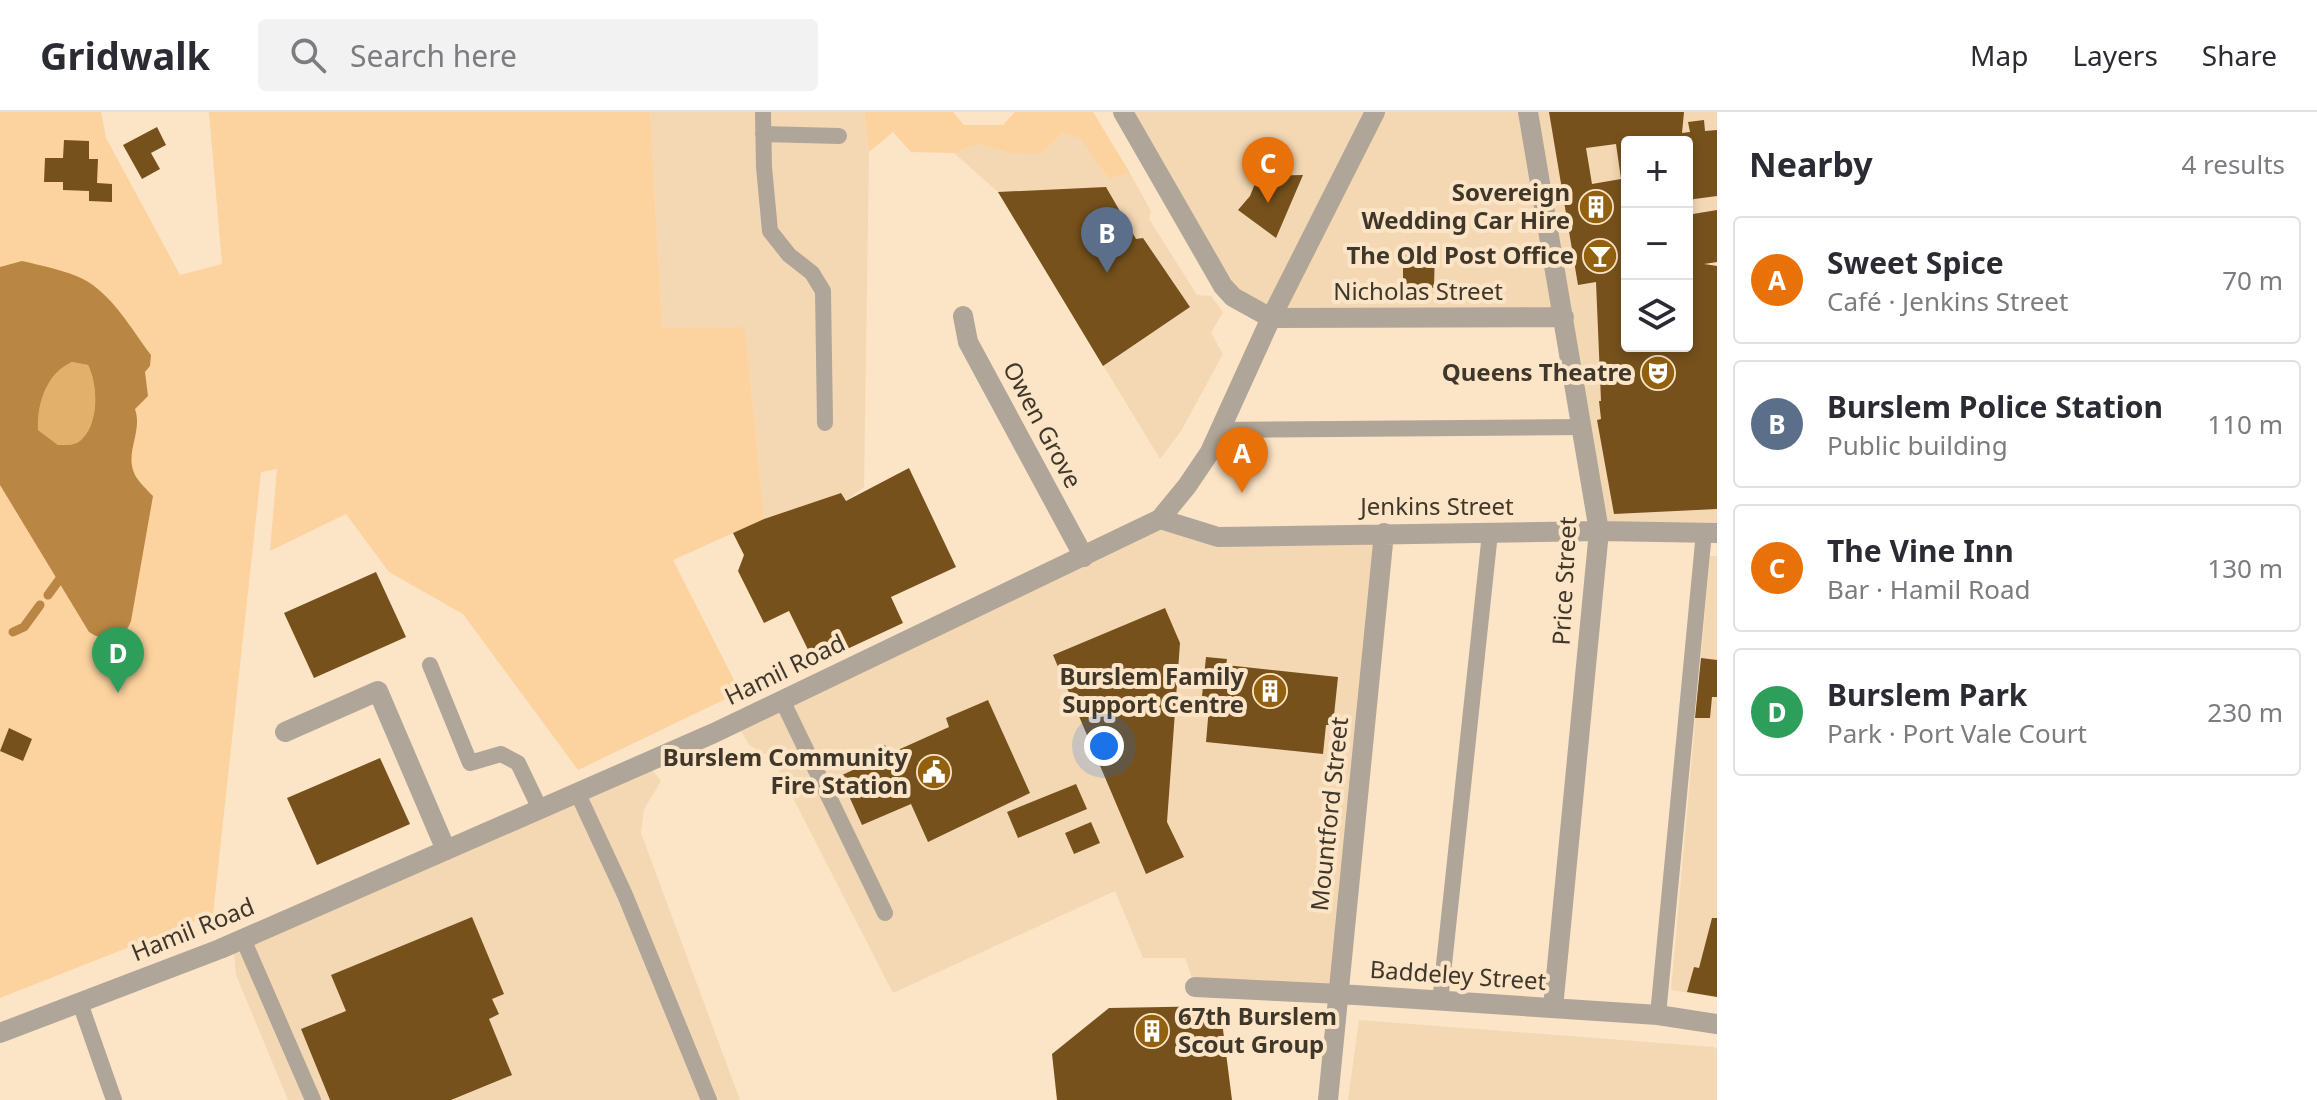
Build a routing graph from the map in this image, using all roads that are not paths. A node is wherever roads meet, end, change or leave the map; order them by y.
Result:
1 (763, 112) edge
2 (1123, 112) edge
3 (1375, 112) edge
4 (1528, 112) edge
5 (763, 134) junction
6 (839, 136) dead end
7 (963, 316) dead end
8 (1564, 317) junction
9 (1271, 318) junction
10 (825, 423) dead end
11 (1583, 427) junction
12 (1221, 430) junction
13 (1160, 519) junction
14 (1599, 531) junction
15 (1384, 533) junction
16 (1490, 533) junction
17 (1711, 533) edge
18 (1084, 557) junction
19 (430, 665) dead end
20 (782, 700) junction
21 (285, 732) dead end
22 (577, 792) junction
23 (540, 809) junction
24 (446, 850) junction
25 (885, 913) dead end
26 (243, 939) junction
27 (1195, 987) dead end
28 (1340, 994) junction
29 (1440, 1002) junction
30 (80, 1003) junction
31 (1553, 1008) junction
32 (1658, 1015) junction
33 (1717, 1024) edge
34 (0, 1033) edge
35 (114, 1100) edge
36 (313, 1100) edge
37 (709, 1100) edge
38 (1328, 1100) edge

1 - 5 lane
2 - 9 street
3 - 9 street, Hamil Road
4 - 8 street, Price Street
5 - 6 lane
5 - 10 lane
7 - 18 street, Owen Grove
8 - 9 street, Nicholas Street
8 - 11 street, Price Street
9 - 12 street, Hamil Road
11 - 12 lane
11 - 14 street, Price Street
12 - 13 street, Hamil Road
13 - 15 street, Jenkins Street
13 - 18 street, Hamil Road
14 - 16 street, Jenkins Street
14 - 17 street, Jenkins Street
14 - 31 street, Price Street
15 - 16 street, Jenkins Street
15 - 28 street, Mountford Street
16 - 29 lane
17 - 32 lane
18 - 20 street, Hamil Road
19 - 23 lane
20 - 22 street, Hamil Road
20 - 25 lane
21 - 24 street
22 - 23 street, Hamil Road
22 - 37 lane
23 - 24 street, Hamil Road
24 - 26 street, Hamil Road
26 - 30 street, Hamil Road
26 - 36 lane
27 - 28 street, Baddeley Street
28 - 29 street, Baddeley Street
28 - 38 street, Mountford Street
29 - 31 street, Baddeley Street
30 - 34 street, Hamil Road
30 - 35 lane
31 - 32 street, Baddeley Street
32 - 33 street, Baddeley Street

